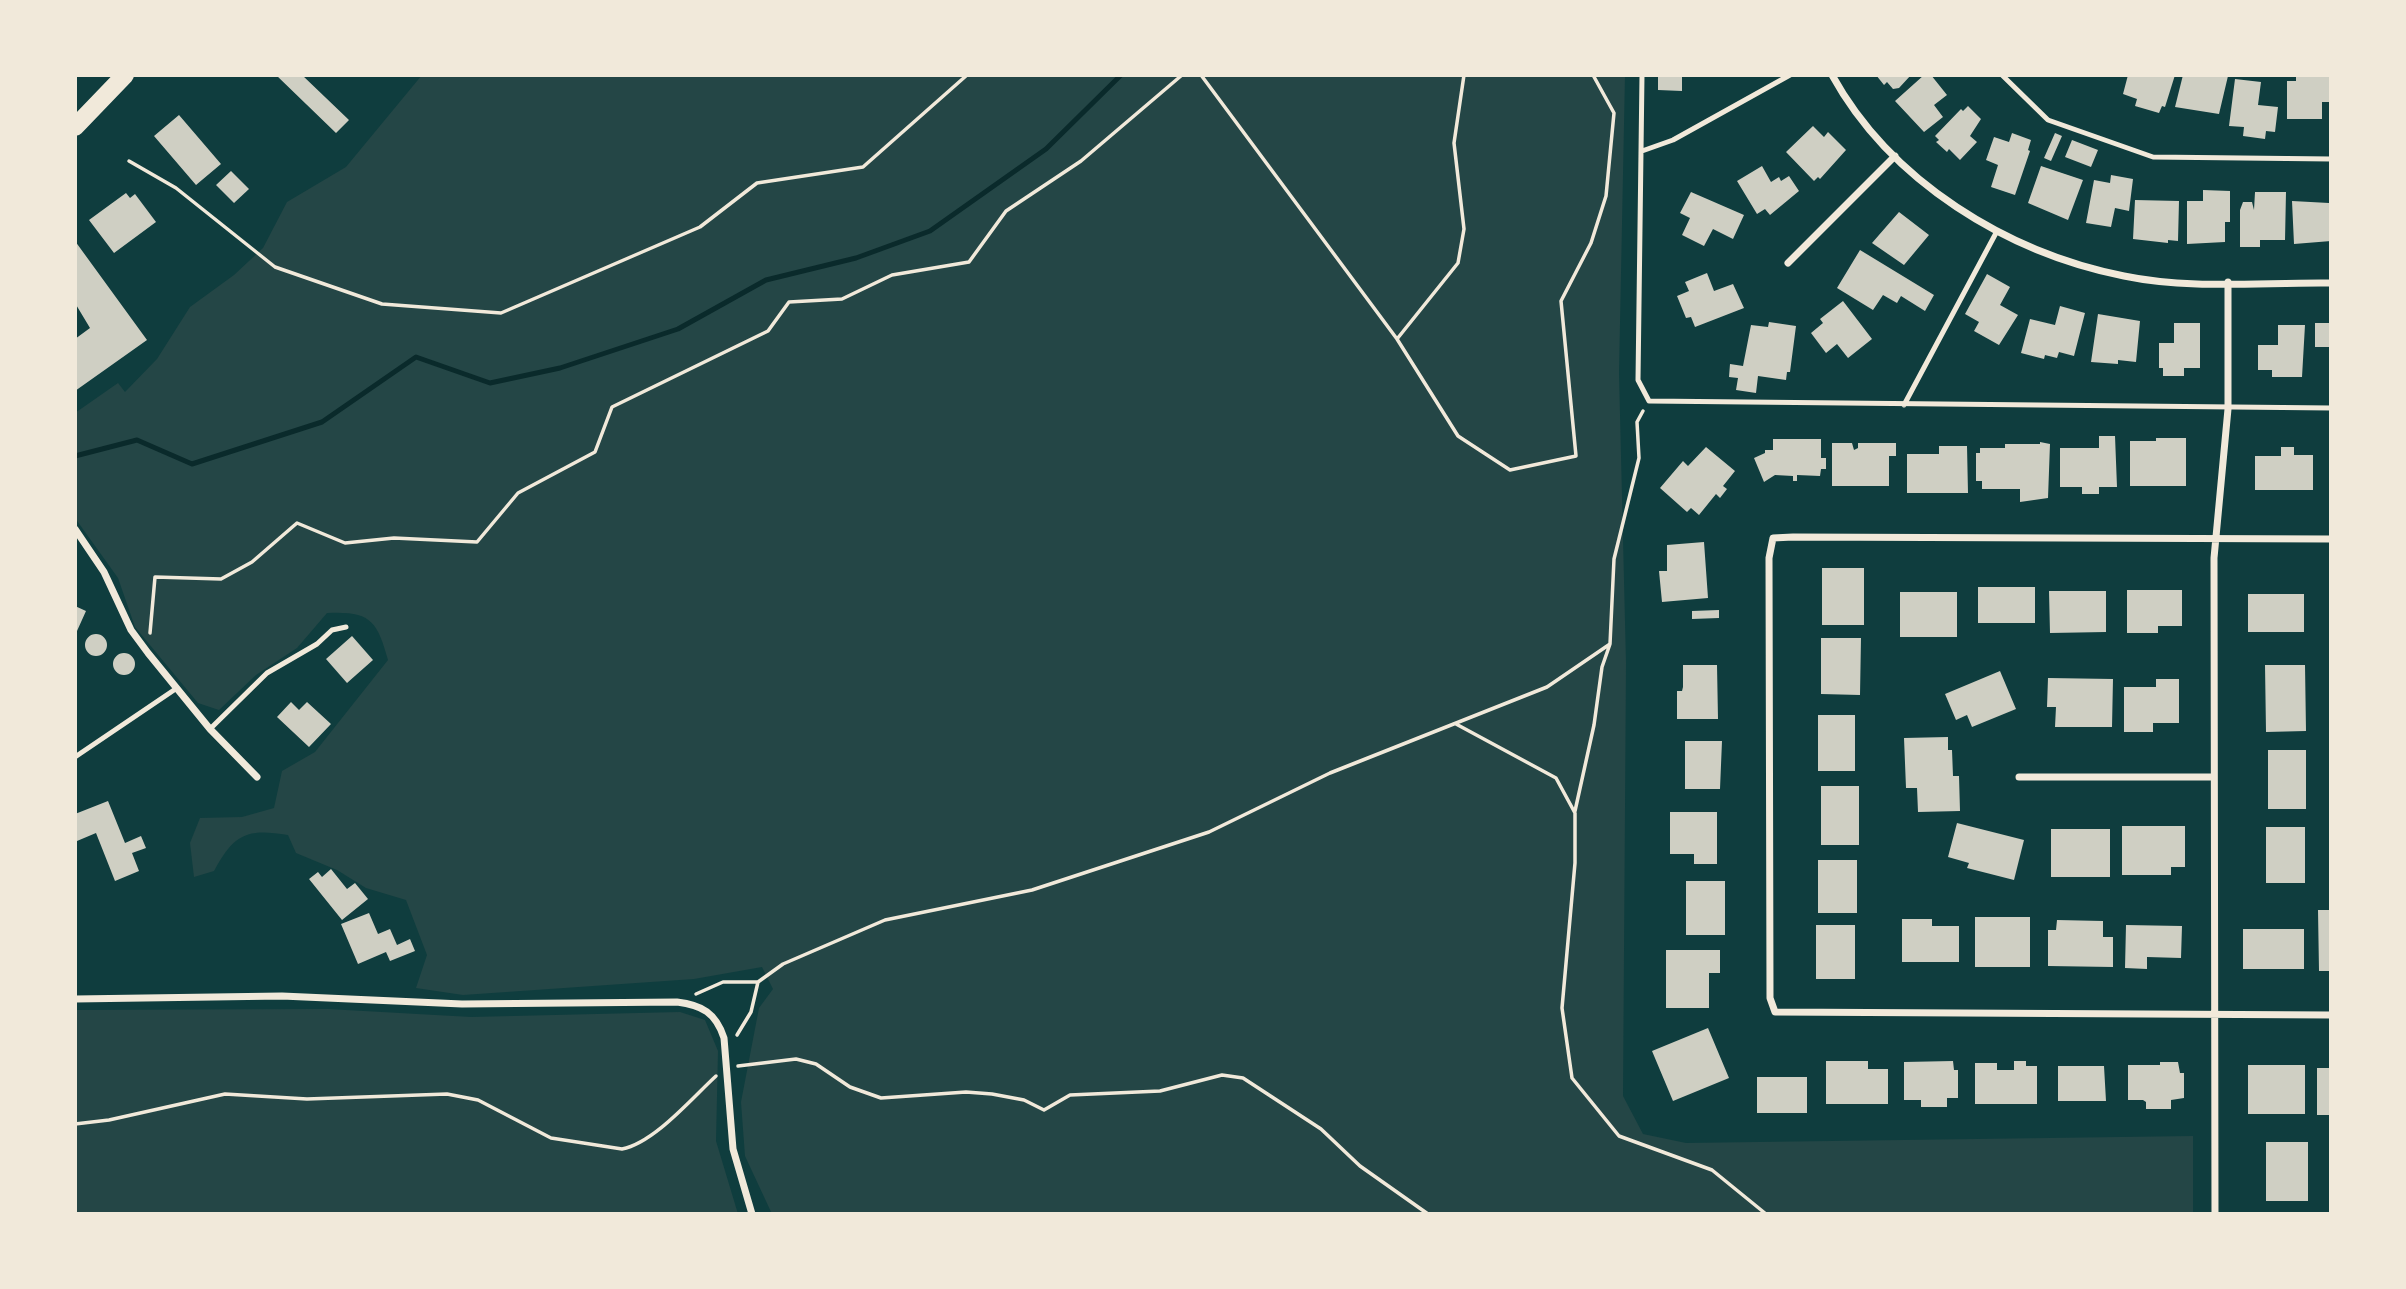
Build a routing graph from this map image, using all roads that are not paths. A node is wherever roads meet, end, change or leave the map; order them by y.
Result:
1 (125, 75) edge
2 (1642, 75) edge
3 (1790, 75) edge
4 (1832, 75) edge
5 (2002, 75) edge
6 (75, 127) edge
7 (1642, 151) junction
8 (1895, 156) junction
9 (2331, 159) edge
10 (1996, 233) junction
11 (1788, 263) dead end
12 (2228, 282) junction
13 (2331, 282) edge
14 (1904, 405) junction
15 (2331, 408) edge
16 (2228, 409) junction
17 (75, 529) edge
18 (2215, 539) junction
19 (2331, 539) edge
20 (346, 627) dead end
21 (177, 688) junction
22 (210, 729) junction
23 (75, 757) edge
24 (257, 777) dead end
25 (2019, 777) dead end
26 (2214, 777) junction
27 (75, 999) edge
28 (2215, 1015) junction
29 (2331, 1015) edge
30 (752, 1214) edge
31 (2215, 1214) edge

1 - 6 main road
2 - 7 lane
3 - 7 lane
4 - 8 street
5 - 9 lane
7 - 14 lane
8 - 10 street
8 - 11 street
10 - 12 street
10 - 14 lane
12 - 13 street
12 - 16 street
14 - 16 lane
15 - 16 lane
16 - 18 street
17 - 21 street
18 - 19 street
18 - 26 street
18 - 28 street
20 - 22 lane
21 - 22 street
21 - 23 lane
22 - 24 street
25 - 26 street
26 - 28 street
27 - 30 street
28 - 29 street
28 - 31 street

